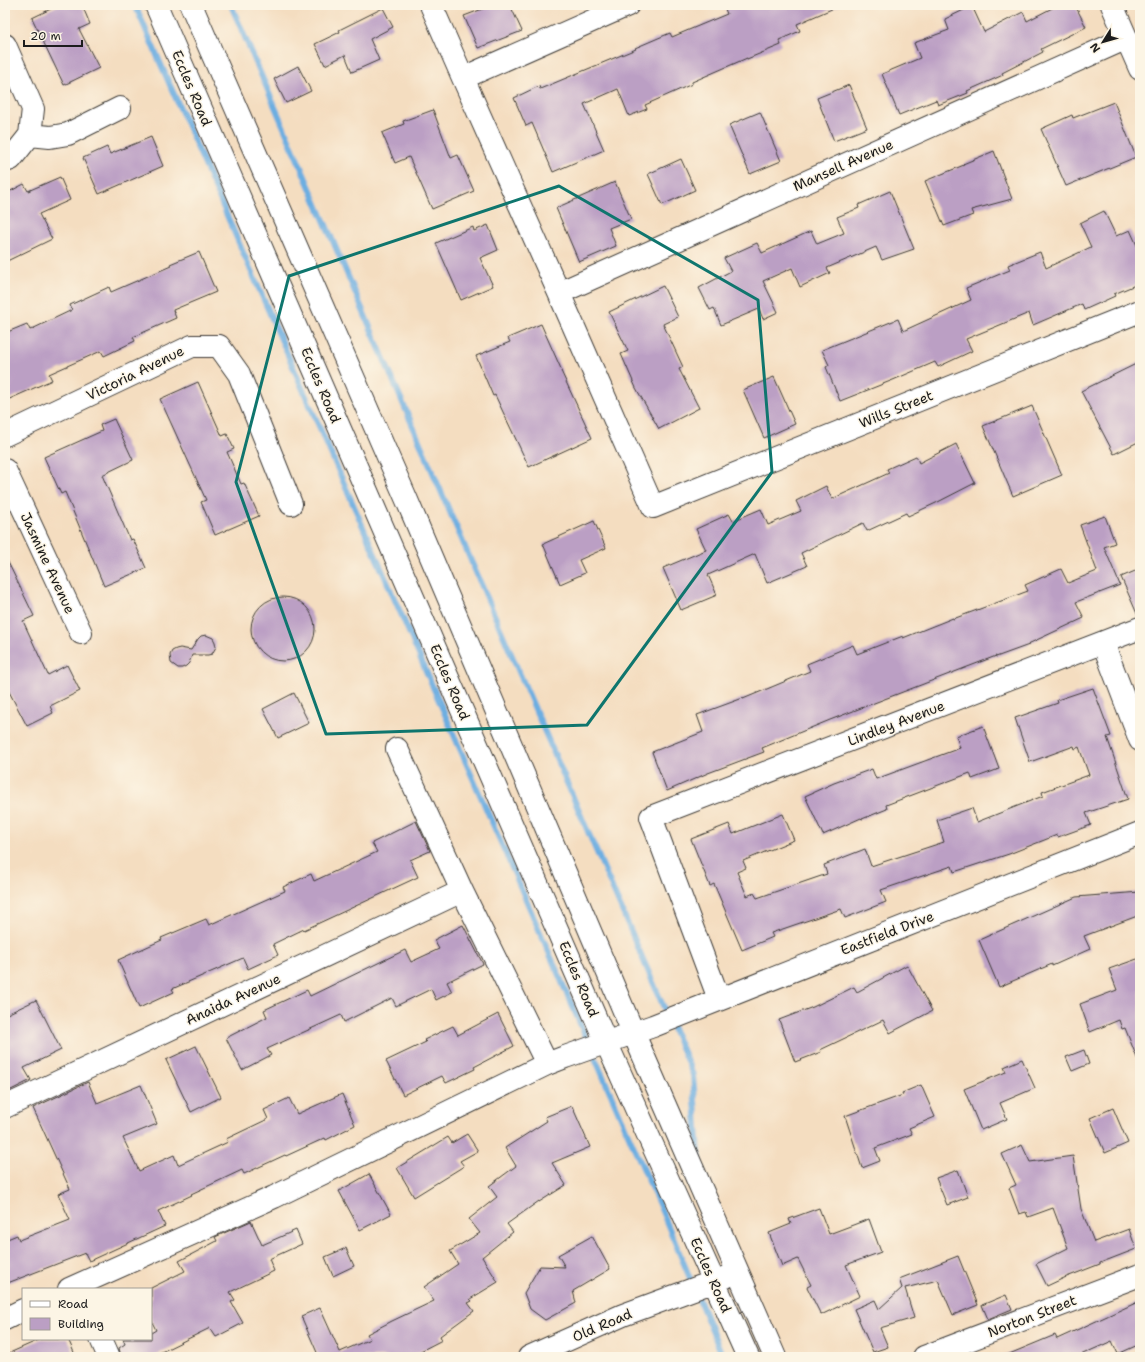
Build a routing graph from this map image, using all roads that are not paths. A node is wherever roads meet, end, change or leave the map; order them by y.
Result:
1 (156, 5) edge
2 (191, 5) edge
3 (432, 5) edge
4 (628, 5) edge
5 (1112, 5) edge
6 (1127, 38) junction
7 (5, 45) edge
8 (1140, 69) edge
9 (463, 78) junction
10 (120, 108) dead end
11 (30, 135) junction
12 (5, 161) edge
13 (559, 293) junction
14 (1140, 311) edge
15 (5, 435) edge
16 (5, 470) edge
17 (291, 504) dead end
18 (1140, 628) edge
19 (81, 633) dead end
20 (1103, 643) junction
21 (1140, 740) edge
22 (397, 749) dead end
23 (1140, 833) edge
24 (462, 891) junction
25 (719, 999) junction
26 (643, 1029) junction
27 (602, 1044) junction
28 (556, 1060) junction
29 (5, 1107) edge
30 (737, 1273) junction
31 (1140, 1276) edge
32 (708, 1284) junction
33 (74, 1288) edge
34 (22, 1310) edge
35 (5, 1319) edge
36 (101, 1340) edge
37 (109, 1357) edge
38 (529, 1357) edge
39 (748, 1357) edge
40 (775, 1357) edge
41 (924, 1357) edge

1 - 27 street, Eccles Road
2 - 26 street, Eccles Road
3 - 9 street
4 - 9 street
5 - 6 street
6 - 8 street
6 - 13 street, Mansell Avenue
7 - 11 street
9 - 13 street
10 - 11 street
11 - 12 street
13 - 14 street, Wills Street
15 - 17 street, Victoria Avenue
16 - 19 street, Jasmine Avenue
18 - 20 street, Lindley Avenue
20 - 21 street
20 - 25 street, Lindley Avenue
22 - 24 street
23 - 25 street, Eastfield Drive
24 - 28 street
24 - 29 street, Anaida Avenue
25 - 26 street, Eastfield Drive
26 - 27 street, Eastfield Drive
26 - 30 street, Eccles Road
27 - 28 street, Eastfield Drive
27 - 32 street, Eccles Road
28 - 33 street, Eastfield Drive
30 - 32 street, Old Road
30 - 40 street, Eccles Road
31 - 41 street, Norton Street
32 - 38 street, Old Road
32 - 39 street, Eccles Road
34 - 35 street
36 - 37 street

